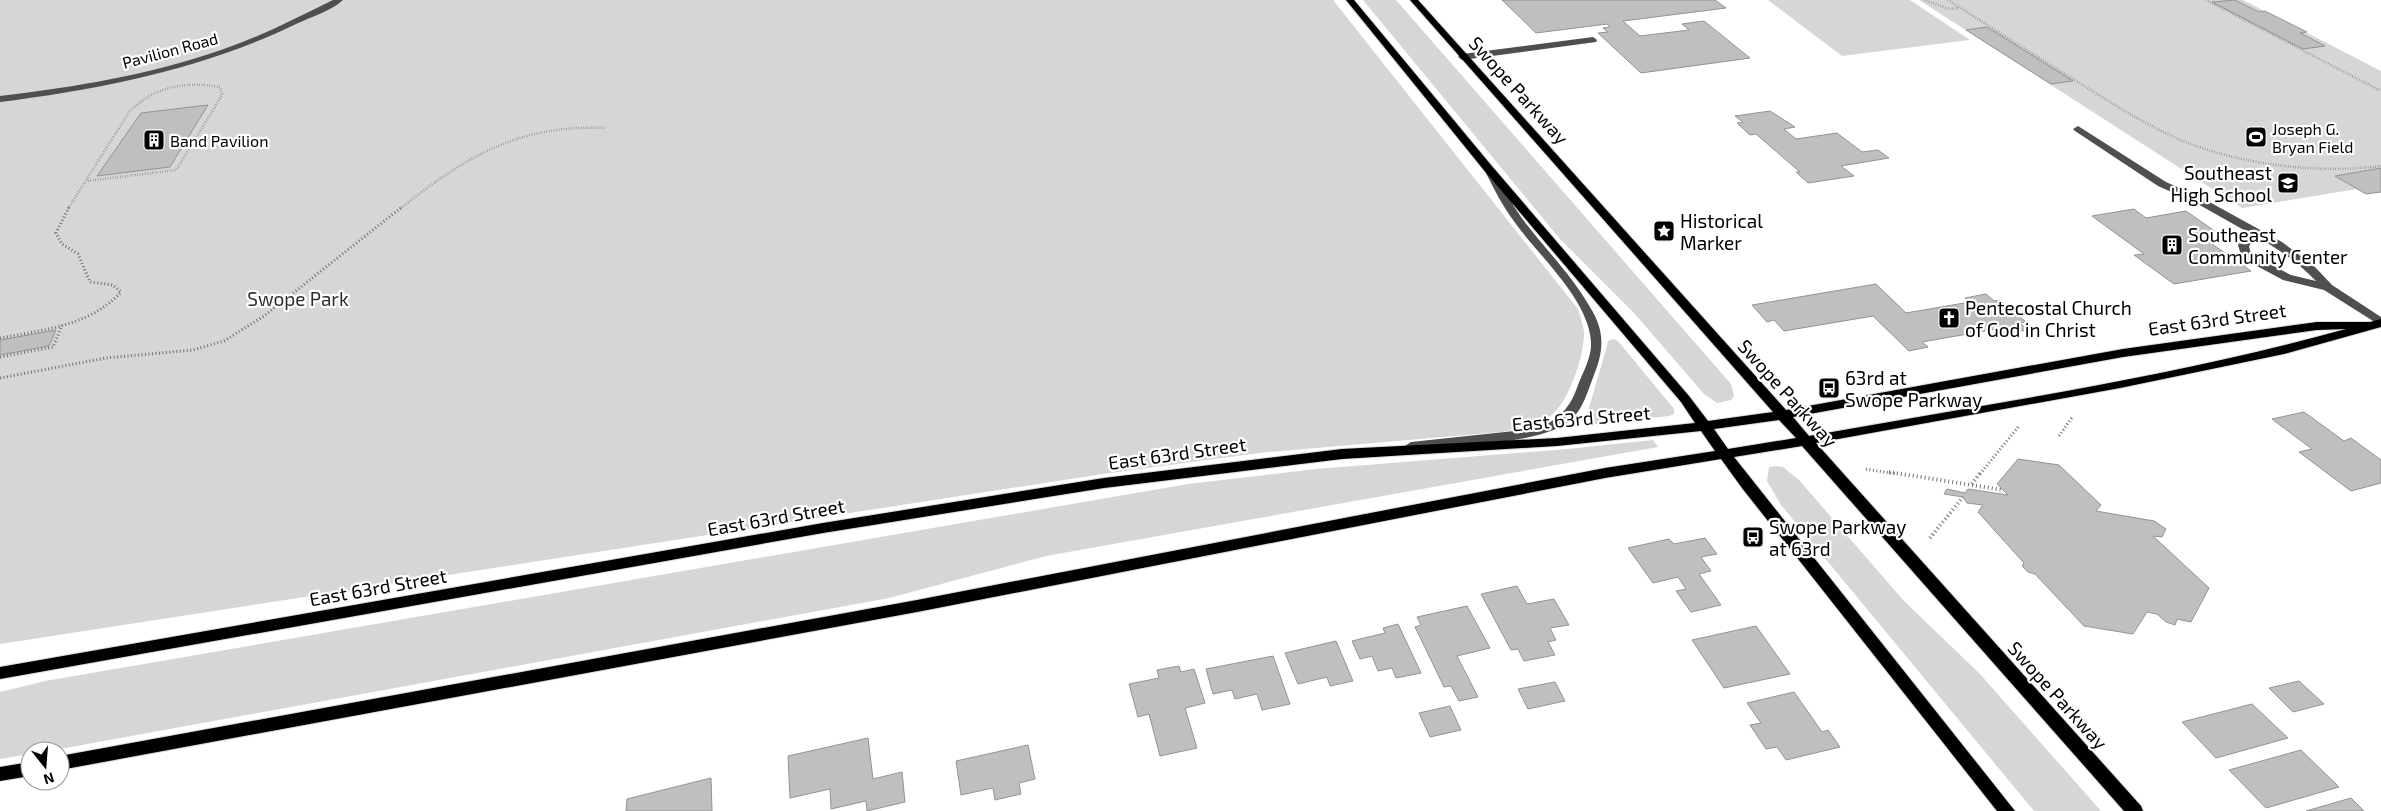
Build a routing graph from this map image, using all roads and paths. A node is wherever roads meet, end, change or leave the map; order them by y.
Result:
1 (339, 0) edge
2 (1350, 0) edge
3 (1414, 0) edge
4 (1924, 0) edge
5 (1948, 0) edge
6 (2206, 0) edge
7 (1960, 8) junction
8 (1592, 40) dead end
9 (1462, 57) junction
10 (2381, 91) edge
11 (0, 99) edge
12 (605, 128) dead end
13 (2078, 129) dead end
14 (2367, 165) dead end
15 (2381, 166) edge
16 (1487, 167) junction
17 (2373, 168) junction
18 (87, 181) junction
19 (2262, 234) junction
20 (2328, 288) junction
21 (2381, 322) edge
22 (62, 324) junction
23 (2366, 325) junction
24 (0, 338) edge
25 (0, 357) edge
26 (0, 378) edge
27 (1781, 415) junction
28 (2073, 416) dead end
29 (1706, 426) junction
30 (2019, 426) dead end
31 (2059, 436) dead end
32 (1804, 440) junction
33 (1342, 454) junction
34 (1725, 454) junction
35 (1866, 469) dead end
36 (1972, 485) junction
37 (2003, 490) dead end
38 (1963, 497) dead end
39 (1930, 538) dead end
40 (0, 673) edge
41 (70, 761) edge
42 (20, 771) edge
43 (0, 774) edge
44 (2007, 811) edge
45 (2135, 811) edge

1 - 11 street, Pavilion Road
2 - 16 main road
3 - 9 main road, Swope Parkway
4 - 7 path
5 - 7 path
6 - 10 path
7 - 17 path
8 - 9 street
9 - 27 main road, Swope Parkway
12 - 26 path
13 - 19 street
14 - 17 path
15 - 17 path
16 - 29 main road
16 - 33 street
18 - 18 path
18 - 22 path
19 - 20 street
19 - 20 street
20 - 21 street
21 - 23 main road, East 63rd Street
22 - 24 path
22 - 25 path
23 - 27 main road, East 63rd Street
23 - 32 main road, East 63rd Street
27 - 29 main road, East 63rd Street
27 - 32 main road, Swope Parkway
28 - 31 path
29 - 33 main road, East 63rd Street
29 - 34 main road
30 - 36 path
32 - 34 main road, East 63rd Street
32 - 45 main road, Swope Parkway
33 - 40 main road, East 63rd Street
34 - 41 main road, East 63rd Street
34 - 44 main road
35 - 36 path
36 - 37 path
38 - 39 path
42 - 43 main road

